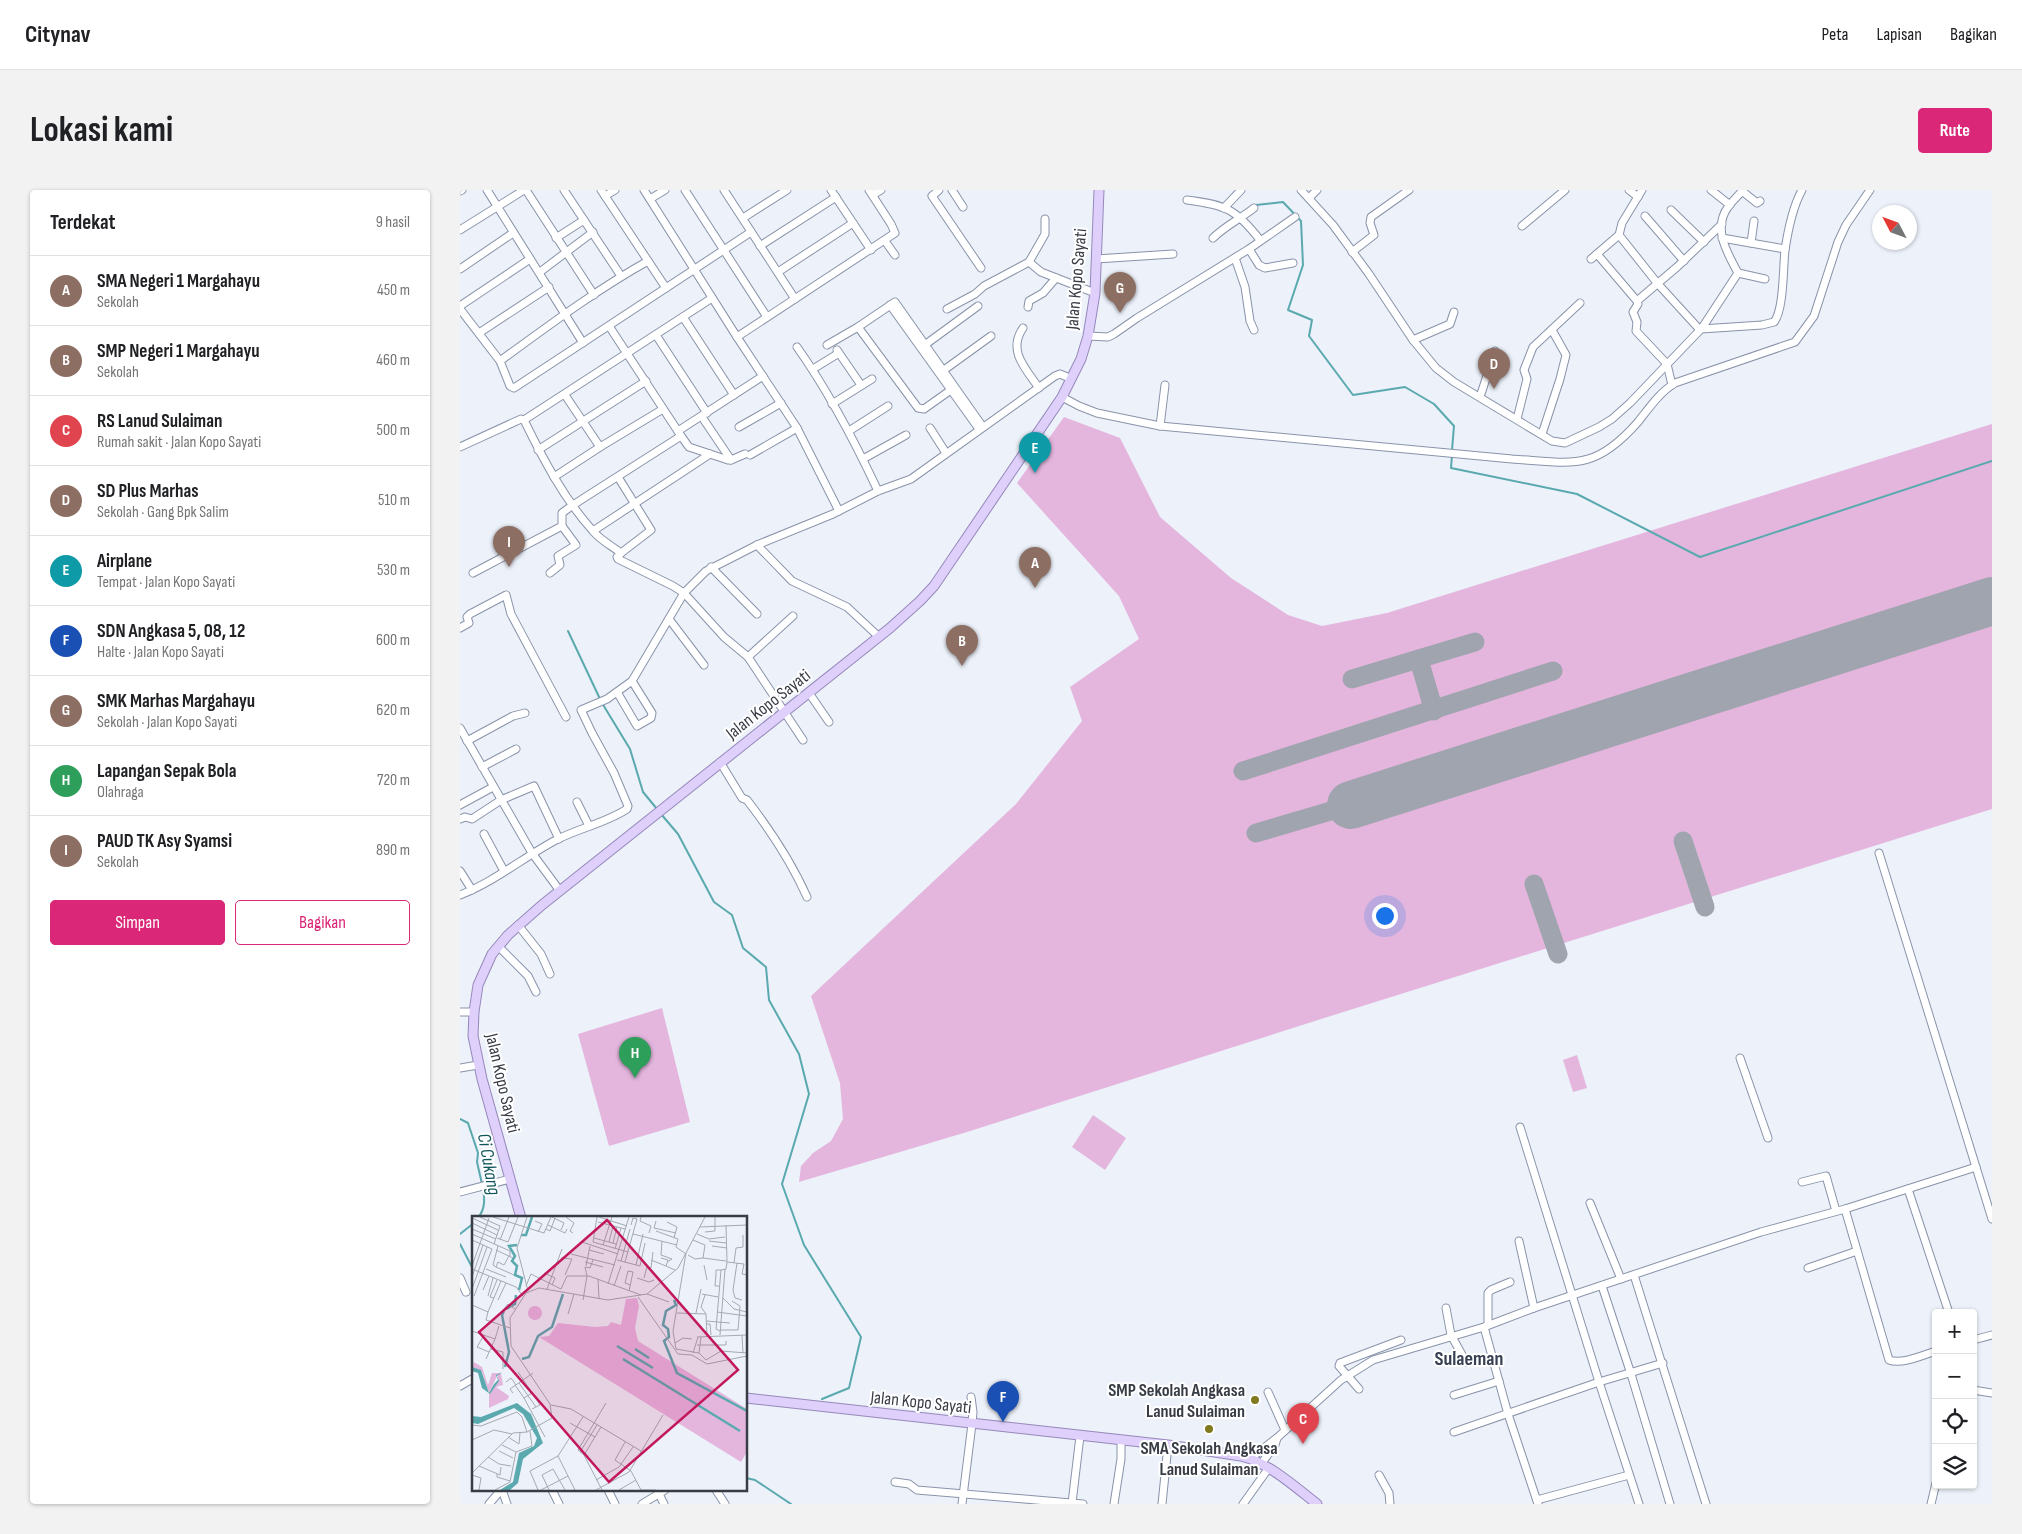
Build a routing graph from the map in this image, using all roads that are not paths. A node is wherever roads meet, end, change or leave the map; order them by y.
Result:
1 (487, 190) edge
2 (525, 190) edge
3 (564, 190) edge
4 (615, 190) edge
5 (644, 190) edge
6 (665, 190) edge
7 (685, 190) edge
8 (787, 190) edge
9 (881, 190) edge
10 (938, 190) edge
11 (952, 190) edge
12 (1098, 190) edge
13 (1241, 190) edge
14 (1301, 190) edge
15 (1317, 190) edge
16 (1409, 190) edge
17 (1565, 190) edge
18 (1629, 190) edge
19 (1642, 190) edge
20 (1711, 190) edge
21 (1802, 190) edge
22 (1870, 190) edge
23 (726, 191) edge
24 (1743, 191) edge
25 (603, 193) edge
26 (833, 193) edge
27 (871, 193) edge
28 (1638, 197) junction
29 (1309, 198) junction
30 (650, 199) junction
31 (1187, 200) dead end
32 (1760, 201) dead end
33 (1730, 205) junction
34 (497, 206) junction
35 (963, 207) dead end
36 (1224, 208) junction
37 (1254, 208) dead end
38 (1671, 210) dead end
39 (1645, 216) dead end
40 (1295, 217) dead end
41 (743, 218) junction
42 (1242, 218) junction
43 (1045, 219) dead end
44 (584, 220) junction
45 (1754, 221) dead end
46 (853, 223) junction
47 (1722, 224) junction
48 (1522, 226) dead end
49 (460, 230) edge
50 (593, 232) junction
51 (751, 232) junction
52 (514, 233) junction
53 (1619, 235) junction
54 (556, 238) junction
55 (1213, 238) dead end
56 (1722, 238) junction
57 (1260, 240) junction
58 (885, 241) junction
59 (1704, 242) junction
60 (1750, 243) junction
61 (760, 246) junction
62 (1249, 249) junction
63 (723, 250) junction
64 (871, 250) junction
65 (1786, 250) junction
66 (566, 252) junction
67 (1352, 252) junction
68 (1173, 254) dead end
69 (895, 255) dead end
70 (1235, 258) junction
71 (530, 259) junction
72 (648, 260) junction
73 (1096, 260) junction
74 (1684, 261) junction
75 (1029, 262) junction
76 (1293, 263) dead end
77 (981, 268) dead end
78 (460, 269) edge
79 (694, 269) junction
80 (540, 272) junction
81 (778, 272) junction
82 (1738, 273) junction
83 (621, 276) junction
84 (1056, 278) junction
85 (1765, 279) dead end
86 (1658, 284) junction
87 (549, 287) junction
88 (666, 288) junction
89 (1095, 293) junction
90 (594, 295) junction
91 (712, 298) junction
92 (795, 299) junction
93 (1637, 300) junction
94 (1580, 303) dead end
95 (978, 306) dead end
96 (460, 307) edge
97 (1028, 307) dead end
98 (947, 309) dead end
99 (1454, 312) dead end
100 (566, 313) junction
101 (683, 317) junction
102 (767, 317) junction
103 (609, 326) junction
104 (858, 327) junction
105 (1023, 328) dead end
106 (1701, 329) junction
107 (1254, 330) dead end
108 (1552, 330) junction
109 (479, 333) junction
110 (656, 335) junction
111 (991, 336) dead end
112 (1088, 336) junction
113 (737, 337) junction
114 (1413, 340) junction
115 (583, 343) junction
116 (827, 345) dead end
117 (923, 346) junction
118 (797, 347) dead end
119 (1495, 350) dead end
120 (628, 353) junction
121 (500, 361) junction
122 (1667, 364) junction
123 (813, 370) junction
124 (944, 370) junction
125 (763, 376) junction
126 (872, 379) dead end
127 (1072, 379) junction
128 (646, 381) junction
129 (861, 385) junction
130 (1165, 385) dead end
131 (1672, 385) junction
132 (1040, 388) junction
133 (953, 389) junction
134 (565, 395) junction
135 (734, 395) junction
136 (1062, 397) junction
137 (1480, 397) junction
138 (781, 403) junction
139 (832, 404) junction
140 (888, 406) dead end
141 (663, 409) junction
142 (705, 415) junction
143 (1517, 419) junction
144 (523, 420) junction
145 (582, 421) junction
146 (1160, 426) junction
147 (739, 427) dead end
148 (797, 428) junction
149 (930, 428) dead end
150 (981, 428) junction
151 (849, 431) junction
152 (680, 434) junction
153 (1542, 434) junction
154 (906, 435) dead end
155 (460, 447) edge
156 (600, 447) junction
157 (689, 447) junction
158 (538, 450) junction
159 (710, 454) junction
160 (946, 454) junction
161 (863, 459) junction
162 (731, 460) junction
163 (697, 462) junction
164 (554, 477) junction
165 (618, 477) junction
166 (878, 492) junction
167 (635, 504) junction
168 (573, 505) junction
169 (839, 511) junction
170 (562, 526) junction
171 (593, 531) junction
172 (758, 545) junction
173 (619, 554) junction
174 (711, 568) junction
175 (473, 573) dead end
176 (550, 573) dead end
177 (684, 593) junction
178 (757, 614) dead end
179 (793, 616) dead end
180 (669, 619) junction
181 (460, 628) edge
182 (878, 636) junction
183 (748, 657) junction
184 (704, 665) dead end
185 (632, 681) junction
186 (617, 692) junction
187 (809, 693) junction
188 (784, 711) junction
189 (525, 713) dead end
190 (566, 717) dead end
191 (829, 722) dead end
192 (460, 728) edge
193 (467, 740) junction
194 (803, 740) dead end
195 (516, 749) dead end
196 (720, 762) junction
197 (482, 766) junction
198 (493, 787) junction
199 (501, 800) junction
200 (578, 802) dead end
201 (460, 805) edge
202 (460, 818) edge
203 (589, 826) junction
204 (484, 834) dead end
205 (559, 839) junction
206 (532, 853) junction
207 (1878, 853) dead end
208 (460, 871) edge
209 (504, 871) junction
210 (472, 890) junction
211 (560, 891) junction
212 (460, 895) edge
213 (807, 897) dead end
214 (518, 925) junction
215 (498, 946) junction
216 (550, 974) dead end
217 (536, 992) dead end
218 (460, 1012) edge
219 (474, 1012) junction
220 (1740, 1058) dead end
221 (478, 1062) junction
222 (460, 1064) edge
223 (460, 1068) edge
224 (1520, 1127) dead end
225 (1768, 1138) dead end
226 (1976, 1167) junction
227 (510, 1179) junction
228 (1802, 1182) dead end
229 (1908, 1189) junction
230 (460, 1192) edge
231 (1590, 1203) dead end
232 (1845, 1209) junction
233 (1836, 1211) junction
234 (520, 1216) edge
235 (1992, 1219) edge
236 (1519, 1241) dead end
237 (1857, 1251) junction
238 (1808, 1268) dead end
239 (1634, 1274) junction
240 (460, 1278) edge
241 (1621, 1279) junction
242 (1510, 1282) dead end
243 (1602, 1286) junction
244 (466, 1292) dead end
245 (1572, 1296) junction
246 (1446, 1308) dead end
247 (1534, 1308) junction
248 (1948, 1309) edge
249 (1486, 1326) junction
250 (1992, 1335) edge
251 (1451, 1336) junction
252 (1977, 1339) edge
253 (1401, 1340) dead end
254 (1932, 1352) edge
255 (1466, 1362) dead end
256 (1663, 1363) junction
257 (1631, 1374) junction
258 (1346, 1376) junction
259 (472, 1379) edge
260 (1499, 1381) junction
261 (1598, 1382) junction
262 (460, 1386) edge
263 (1359, 1389) dead end
264 (1977, 1391) edge
265 (1268, 1392) dead end
266 (1992, 1393) edge
267 (1454, 1395) dead end
268 (971, 1397) dead end
269 (748, 1398) edge
270 (1508, 1414) junction
271 (975, 1424) junction
272 (1285, 1430) junction
273 (1454, 1432) dead end
274 (1080, 1436) junction
275 (1278, 1438) junction
276 (1121, 1440) junction
277 (1168, 1446) junction
278 (1251, 1458) junction
279 (1265, 1466) junction
280 (1379, 1475) dead end
281 (1629, 1475) junction
282 (895, 1482) dead end
283 (1935, 1489) edge
284 (499, 1492) edge
285 (502, 1492) edge
286 (553, 1492) edge
287 (609, 1492) edge
288 (662, 1492) edge
289 (717, 1492) edge
290 (963, 1495) junction
291 (1538, 1502) edge
292 (1072, 1503) edge
293 (489, 1504) edge
294 (507, 1504) edge
295 (558, 1504) edge
296 (615, 1504) edge
297 (642, 1504) edge
298 (664, 1504) edge
299 (726, 1504) edge
300 (962, 1504) edge
301 (1082, 1504) edge
302 (1114, 1504) edge
303 (1162, 1504) edge
304 (1243, 1504) edge
305 (1317, 1504) edge
306 (1390, 1504) edge
307 (1639, 1504) edge
308 (1670, 1504) edge
309 (1706, 1504) edge
310 (1931, 1504) edge

1 - 34 street
2 - 34 street
2 - 54 street
3 - 44 street
4 - 25 street
5 - 30 street
6 - 30 street
7 - 63 street
8 - 41 street
9 - 27 street
10 - 77 street
11 - 35 street
12 - 73 main road, Jalan Kopo Sayati
13 - 36 street
14 - 29 street
15 - 29 street
16 - 67 street
17 - 48 street
18 - 28 street
19 - 28 street
20 - 33 street
21 - 65 street
22 - 131 street
23 - 41 street
24 - 32 street
24 - 33 street
25 - 72 street
26 - 46 street
26 - 61 street
27 - 58 street
28 - 53 street
29 - 67 street
30 - 79 street
31 - 36 street
33 - 47 street
34 - 49 street
34 - 52 street
36 - 42 street
37 - 42 street
38 - 59 street
39 - 74 street
40 - 57 street
41 - 51 street
42 - 55 street
42 - 57 street
43 - 75 street
44 - 50 street
44 - 54 street
45 - 60 street
46 - 64 street
46 - 81 street
47 - 56 street
47 - 59 street
50 - 66 street
50 - 83 street
51 - 61 street
51 - 63 street
52 - 71 street
52 - 78 street
53 - 86 street
53 - 93 street
54 - 66 street
56 - 60 street
56 - 82 street
57 - 62 street
58 - 64 street
58 - 69 street
59 - 74 street
60 - 65 street
61 - 81 street
62 - 70 street
62 - 76 street
63 - 79 street
63 - 102 street
64 - 92 street
65 - 106 street
66 - 80 street
66 - 90 street
67 - 114 street
68 - 73 street
70 - 107 street
70 - 112 street
71 - 80 street
71 - 96 street
72 - 83 street
72 - 88 street
73 - 89 main road, Jalan Kopo Sayati
74 - 86 street
75 - 84 street
75 - 98 street
79 - 88 street
79 - 91 street
80 - 87 street
81 - 92 street
82 - 85 street
82 - 106 street
83 - 90 street
84 - 89 street
84 - 97 street
86 - 93 street
86 - 106 street
87 - 100 street
87 - 109 street
88 - 103 street
89 - 112 main road, Jalan Kopo Sayati
90 - 100 street
91 - 101 street
91 - 113 street
92 - 102 street
93 - 122 street
94 - 108 street
95 - 117 street
96 - 109 street
99 - 114 street
100 - 115 street
100 - 121 street
101 - 110 street
101 - 135 street
102 - 113 street
103 - 115 street
103 - 120 street
104 - 116 street
104 - 117 street
104 - 133 street
105 - 132 street
106 - 122 street
108 - 143 street
108 - 153 street
109 - 121 street
110 - 120 street
110 - 142 street
111 - 124 street
112 - 127 main road, Jalan Kopo Sayati
113 - 125 street
114 - 137 street
115 - 121 street
117 - 124 street
117 - 133 street
118 - 123 street
119 - 137 street
120 - 128 street
120 - 134 street
122 - 131 street
122 - 153 street
123 - 129 street
123 - 139 street
124 - 133 street
125 - 135 street
125 - 138 street
126 - 129 street
127 - 132 street
127 - 136 main road, Jalan Kopo Sayati
128 - 141 street
128 - 145 street
129 - 139 street
130 - 146 street
131 - 146 street
132 - 150 street
133 - 150 street
134 - 144 street
134 - 145 street
135 - 142 street
136 - 146 street
136 - 182 main road, Jalan Kopo Sayati
137 - 143 street
138 - 147 street
138 - 148 street
139 - 151 street
140 - 151 street
141 - 152 street
141 - 156 street
142 - 152 street
142 - 162 street
143 - 153 street
144 - 155 street
144 - 158 street
145 - 156 street
145 - 158 street
148 - 162 street
148 - 169 street
149 - 160 street
150 - 160 street
151 - 161 street
152 - 157 street
152 - 165 street
154 - 161 street
156 - 164 street
157 - 159 street
157 - 163 street
158 - 164 street
159 - 162 street
159 - 163 street
160 - 166 street
161 - 166 street
163 - 167 street
164 - 168 street
165 - 167 street
165 - 168 street
166 - 169 street
167 - 171 street
167 - 173 street
168 - 170 street
168 - 171 street
169 - 172 street
170 - 175 street
170 - 176 street
171 - 173 street
172 - 174 street
172 - 182 street
173 - 177 street
174 - 177 street
174 - 178 street
177 - 180 street
177 - 183 street
179 - 183 street
180 - 184 street
180 - 185 street
181 - 190 street
182 - 187 main road, Jalan Kopo Sayati
183 - 188 street
185 - 186 street
185 - 186 street
186 - 203 street
187 - 188 main road, Jalan Kopo Sayati
187 - 191 street
188 - 194 street
188 - 196 main road, Jalan Kopo Sayati
189 - 193 street
192 - 193 street
193 - 197 street
195 - 197 street
196 - 211 main road, Jalan Kopo Sayati
196 - 213 street
197 - 198 street
198 - 199 street
198 - 201 street
199 - 202 street
199 - 205 street
199 - 206 street
200 - 203 street
203 - 205 street
204 - 209 street
205 - 206 street
206 - 209 street
206 - 211 street
207 - 226 street
208 - 210 street
209 - 210 street
210 - 212 street
211 - 214 main road, Jalan Kopo Sayati
214 - 215 main road, Jalan Kopo Sayati
214 - 216 street
215 - 217 street
215 - 219 main road, Jalan Kopo Sayati
218 - 219 street
219 - 221 main road, Jalan Kopo Sayati
220 - 225 street
221 - 222 street
221 - 223 street
221 - 227 main road, Jalan Kopo Sayati
224 - 245 street
226 - 229 street
226 - 235 street
227 - 230 street
227 - 234 main road, Jalan Kopo Sayati
228 - 233 street
229 - 232 street
229 - 248 street
231 - 241 street
232 - 233 street
232 - 237 street
233 - 239 street
236 - 247 street
237 - 238 street
237 - 254 street
239 - 241 street
239 - 256 street
240 - 244 street
241 - 243 street
242 - 249 street
243 - 245 street
243 - 257 street
245 - 247 street
245 - 261 street
246 - 251 street
247 - 249 street
249 - 251 street
249 - 260 street
250 - 252 street
251 - 255 street
251 - 258 street
253 - 258 street
256 - 257 street
256 - 309 street
257 - 261 street
257 - 308 street
258 - 263 street
258 - 272 street
259 - 262 street
260 - 267 street
260 - 270 street
261 - 270 street
261 - 281 street
264 - 266 street
265 - 272 street
268 - 271 street
269 - 271 main road, Jalan Kopo Sayati
270 - 273 street
270 - 291 street
271 - 274 main road, Jalan Kopo Sayati
271 - 290 street
272 - 275 street
274 - 276 main road, Jalan Kopo Sayati
274 - 292 street
275 - 278 street
275 - 279 street
276 - 277 main road, Jalan Kopo Sayati
276 - 302 street
277 - 278 main road, Jalan Kopo Sayati
277 - 303 street
278 - 279 main road, Jalan Kopo Sayati
279 - 304 street
279 - 305 main road, Jalan Kopo Sayati
280 - 306 street
281 - 291 street
281 - 307 street
282 - 290 street
283 - 310 street
284 - 293 street
285 - 294 street
286 - 295 street
287 - 296 street
288 - 297 street
288 - 298 street
289 - 299 street
290 - 292 street
290 - 300 street
292 - 301 street

